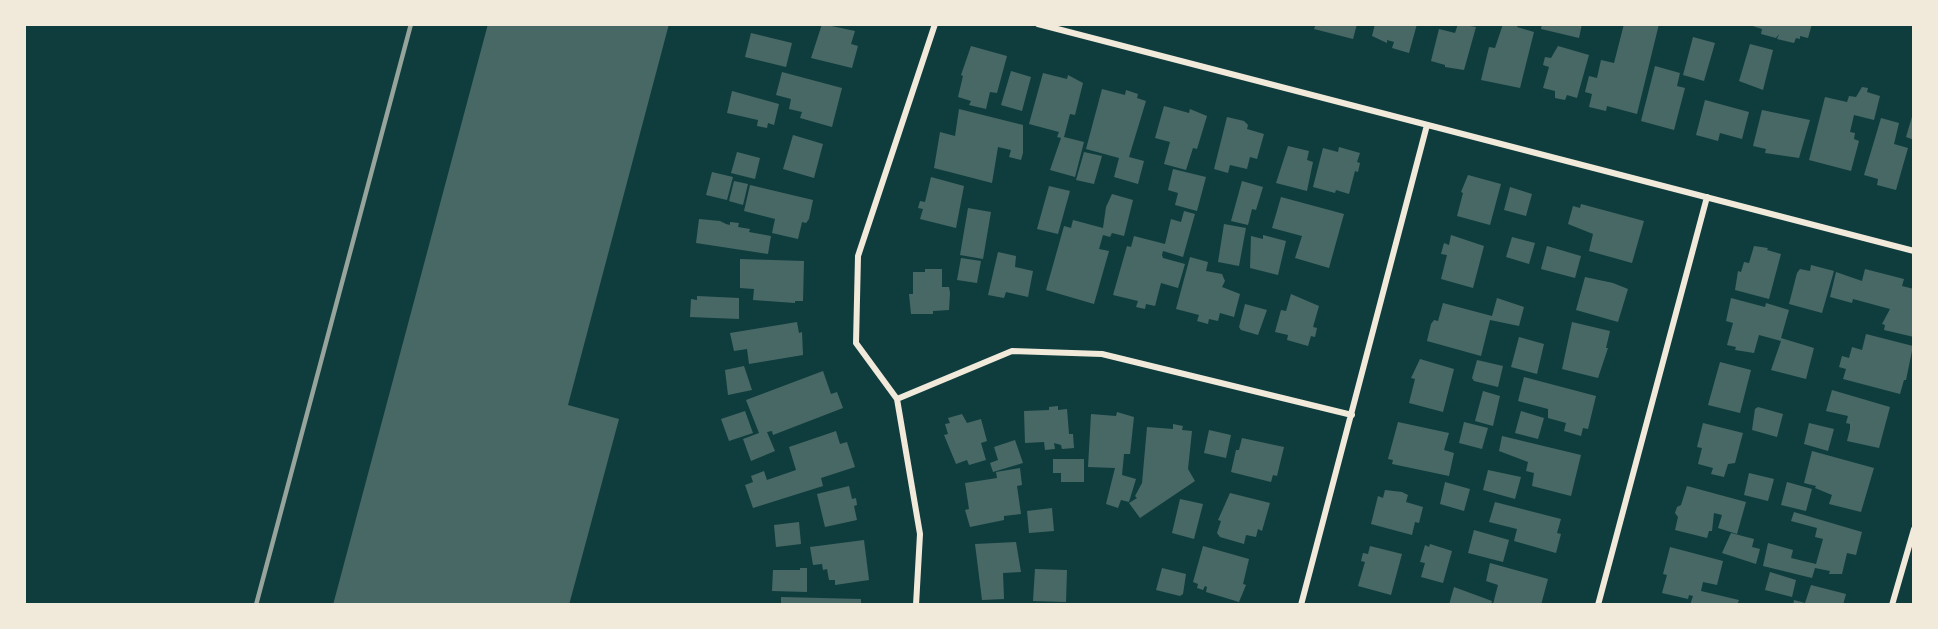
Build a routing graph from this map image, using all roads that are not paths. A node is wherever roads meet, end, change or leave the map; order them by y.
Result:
1 (935, 24) edge
2 (1038, 24) edge
3 (1427, 125) junction
4 (1707, 197) junction
5 (1914, 251) edge
6 (897, 399) junction
7 (1352, 415) junction
8 (1914, 529) edge
9 (916, 605) edge
10 (1301, 605) edge
11 (1598, 605) edge
12 (1892, 605) edge

1 - 6 street
2 - 3 street
3 - 4 street
3 - 7 street
4 - 5 street
4 - 11 street
6 - 7 street
6 - 9 street
7 - 10 street
8 - 12 street

